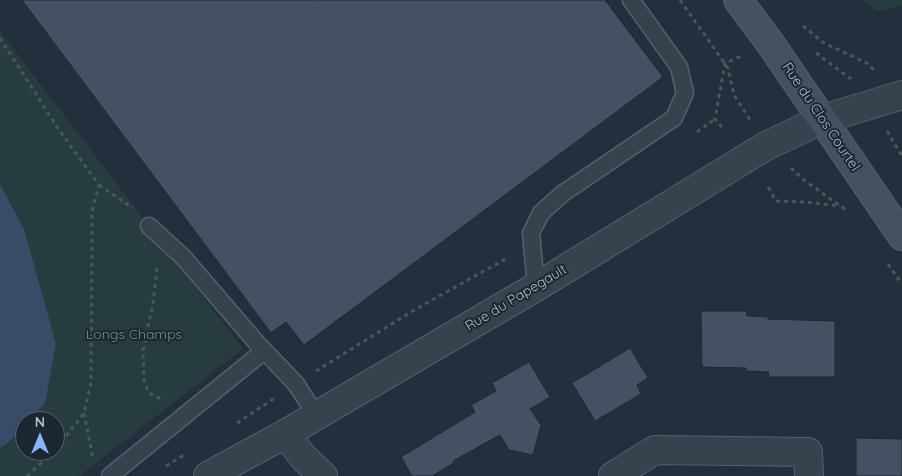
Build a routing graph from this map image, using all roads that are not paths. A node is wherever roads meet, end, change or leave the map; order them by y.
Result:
1 (631, 0) edge
2 (738, 0) edge
3 (902, 95) edge
4 (823, 119) junction
5 (149, 226) road end
6 (902, 236) edge
7 (536, 287) junction
8 (264, 351) junction
9 (316, 415) junction
10 (285, 434) junction
11 (110, 476) edge
12 (208, 476) edge
13 (323, 476) edge
14 (612, 476) edge
15 (809, 476) edge

1 - 7 lane
2 - 4 main road, Rue du Clos Courtel
3 - 4 street, Rue du Papegault
4 - 6 main road, Rue du Clos Courtel
4 - 7 street, Rue du Papegault
5 - 8 lane
7 - 9 street, Rue du Papegault
8 - 9 lane
8 - 11 lane
9 - 10 street, Rue du Papegault
10 - 12 street, Rue du Papegault
10 - 13 street
14 - 15 street

